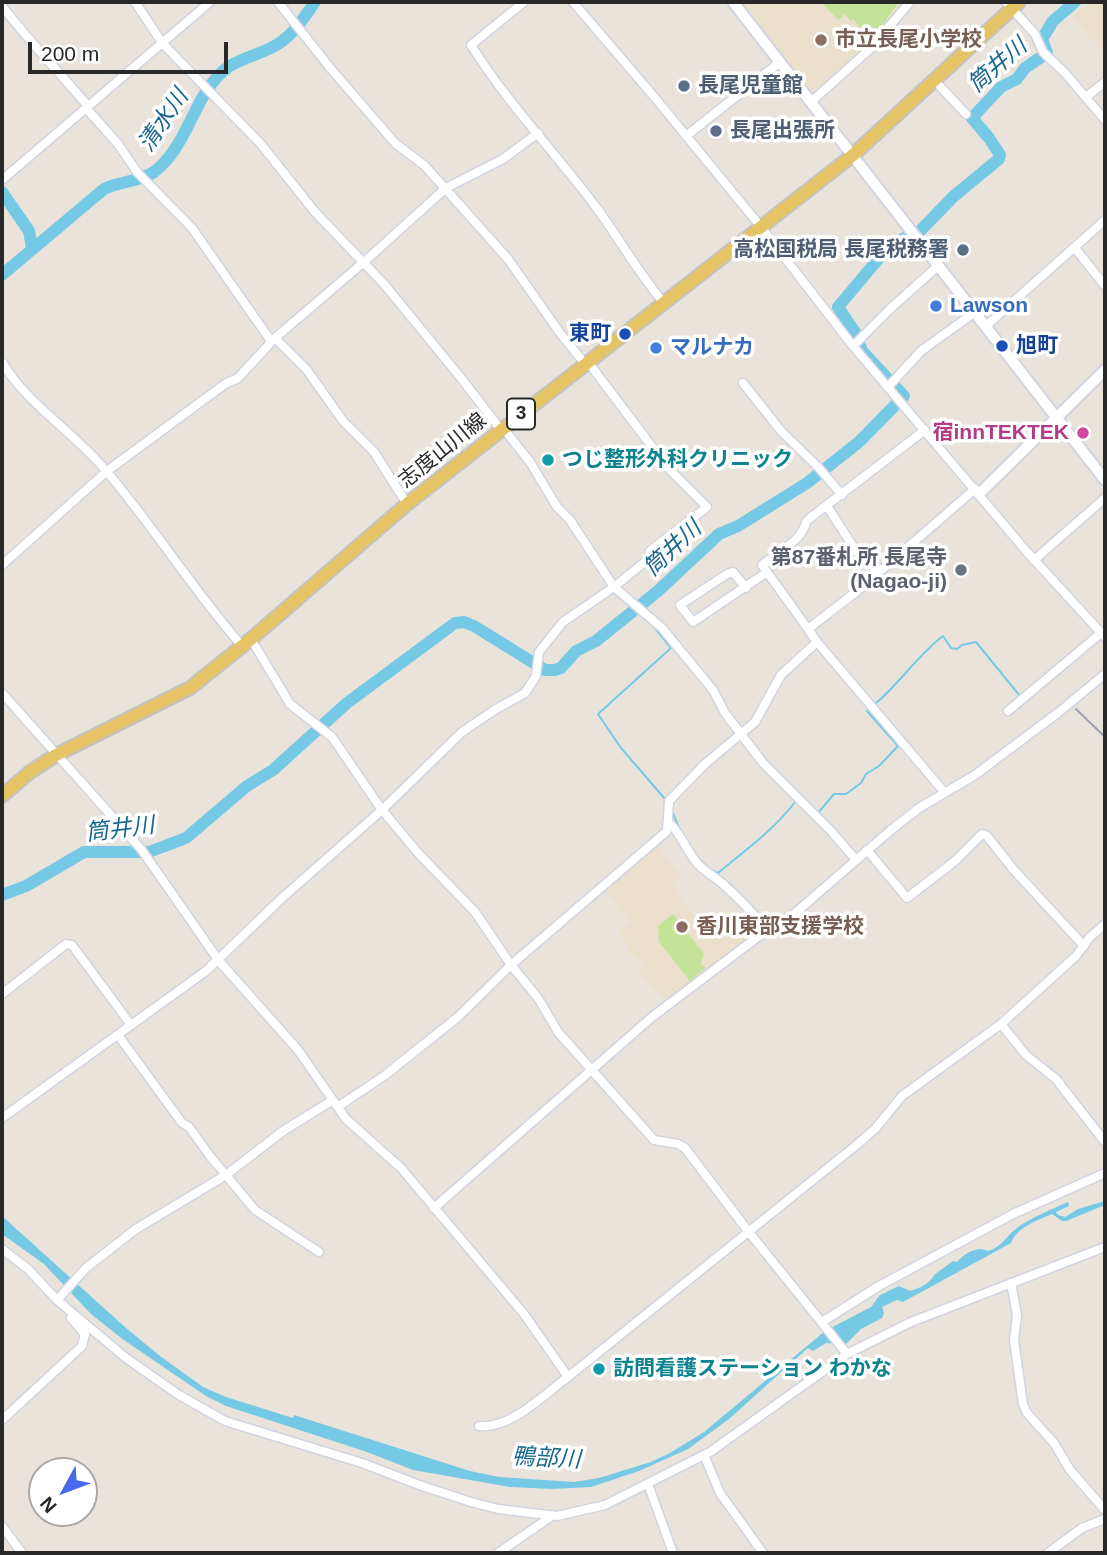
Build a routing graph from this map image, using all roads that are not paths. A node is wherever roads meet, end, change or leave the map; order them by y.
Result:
1 (135, 2) edge
2 (209, 2) edge
3 (278, 2) edge
4 (524, 2) edge
5 (573, 2) edge
6 (733, 2) edge
7 (909, 2) edge
8 (1012, 4) edge
9 (2, 6) edge
10 (163, 44) junction
11 (780, 62) junction
12 (934, 80) junction
13 (1105, 82) edge
14 (1086, 97) junction
15 (811, 102) junction
16 (87, 107) junction
17 (966, 114) dead end
18 (1105, 120) edge
19 (538, 133) junction
20 (686, 136) junction
21 (853, 155) junction
22 (2, 180) edge
23 (446, 188) junction
24 (1105, 220) edge
25 (761, 227) junction
26 (1075, 248) junction
27 (364, 262) junction
28 (939, 265) junction
29 (1105, 286) edge
30 (664, 303) junction
31 (975, 312) junction
32 (986, 326) junction
33 (273, 340) junction
34 (853, 346) junction
35 (2, 362) edge
36 (587, 363) junction
37 (1105, 370) edge
38 (743, 383) dead end
39 (891, 383) junction
40 (1058, 419) junction
41 (502, 429) junction
42 (925, 430) junction
43 (107, 471) junction
44 (1105, 480) edge
45 (977, 491) junction
46 (842, 495) junction
47 (1105, 498) edge
48 (407, 504) junction
49 (827, 506) junction
50 (1034, 560) junction
51 (2, 565) edge
52 (767, 572) junction
53 (879, 572) junction
54 (614, 587) junction
55 (746, 587) junction
56 (808, 629) junction
57 (1103, 635) edge
58 (246, 642) junction
59 (817, 642) junction
60 (1105, 674) edge
61 (2, 693) edge
62 (1008, 711) dead end
63 (740, 734) junction
64 (56, 755) junction
65 (945, 793) junction
66 (2, 796) edge
67 (382, 810) junction
68 (669, 823) junction
69 (867, 850) junction
70 (856, 860) junction
71 (1105, 924) edge
72 (768, 930) junction
73 (1084, 946) junction
74 (219, 961) junction
75 (510, 965) junction
76 (2, 995) edge
77 (1001, 1024) junction
78 (131, 1026) junction
79 (118, 1035) junction
80 (593, 1068) junction
81 (336, 1103) junction
82 (2, 1118) edge
83 (1105, 1142) edge
84 (1105, 1173) edge
85 (226, 1175) junction
86 (434, 1208) junction
87 (748, 1231) junction
88 (1105, 1247) edge
89 (2, 1249) edge
90 (318, 1252) dead end
91 (1012, 1283) junction
92 (59, 1298) junction
93 (823, 1324) junction
94 (846, 1352) junction
95 (568, 1377) junction
96 (2, 1420) edge
97 (479, 1426) dead end
98 (705, 1455) junction
99 (648, 1484) junction
100 (1105, 1510) edge
101 (552, 1516) junction
102 (1105, 1519) edge
103 (2, 1526) edge
104 (22, 1553) edge
105 (498, 1553) edge
106 (673, 1553) edge
107 (763, 1553) edge
108 (1048, 1553) edge

1 - 10 street
2 - 10 street
3 - 23 street
4 - 19 street
5 - 20 street
6 - 11 street
7 - 15 street
8 - 12 main road, 志度山川線 / 3
8 - 14 street
9 - 16 street
10 - 16 street
10 - 27 street
11 - 15 street
11 - 20 street
12 - 17 street
12 - 21 main road, 志度山川線 / 3
13 - 14 street
14 - 18 street
15 - 21 street
16 - 22 street
16 - 33 street
19 - 23 street
19 - 30 street
20 - 25 street
21 - 25 main road, 志度山川線 / 3
21 - 28 street
23 - 27 street
23 - 36 street
24 - 26 street
25 - 30 main road, 志度山川線 / 3
25 - 34 street
26 - 29 street
26 - 32 street
27 - 33 street
27 - 41 street
28 - 31 street
28 - 34 street
30 - 36 main road, 志度山川線 / 3
31 - 32 street
31 - 39 street
32 - 40 street
33 - 43 street
33 - 48 street
34 - 39 street
35 - 43 street
36 - 41 main road, 志度山川線 / 3
36 - 54 street
37 - 40 street
38 - 46 street
39 - 42 street
40 - 44 street
40 - 45 street
41 - 48 main road, 志度山川線 / 3
41 - 54 street
42 - 45 street
42 - 46 street
43 - 51 street
43 - 58 street
45 - 50 street
45 - 53 street
46 - 49 street
47 - 50 street
48 - 58 main road, 志度山川線 / 3
49 - 52 street
49 - 53 street
50 - 57 street
52 - 55 street
52 - 56 street
53 - 56 street
54 - 63 street
54 - 67 street
55 - 55 street
56 - 59 street
57 - 62 street
58 - 64 main road, 志度山川線 / 3
58 - 67 street
59 - 63 street
59 - 65 street
60 - 65 street
61 - 64 street
63 - 68 street
63 - 70 street
64 - 66 main road, 志度山川線 / 3
64 - 74 street
65 - 69 street
67 - 74 street
67 - 75 street
68 - 72 street
68 - 75 street
69 - 70 street
69 - 73 street
70 - 72 street
71 - 73 street
72 - 80 street
73 - 77 street
74 - 78 street
74 - 81 street
75 - 80 street
75 - 81 street
76 - 78 street
77 - 83 street
77 - 87 street
78 - 79 street
79 - 82 street
79 - 85 street
80 - 86 street
80 - 87 street
81 - 85 street
81 - 86 street
84 - 93 street
85 - 90 street
85 - 92 street
86 - 95 street
87 - 93 street
87 - 95 street
88 - 91 street
89 - 92 street
91 - 94 street
91 - 100 street
92 - 96 street
92 - 101 street
93 - 94 street
94 - 98 street
95 - 97 street
98 - 99 street
98 - 107 street
99 - 101 street
99 - 106 street
101 - 105 street
102 - 108 street
103 - 104 street

